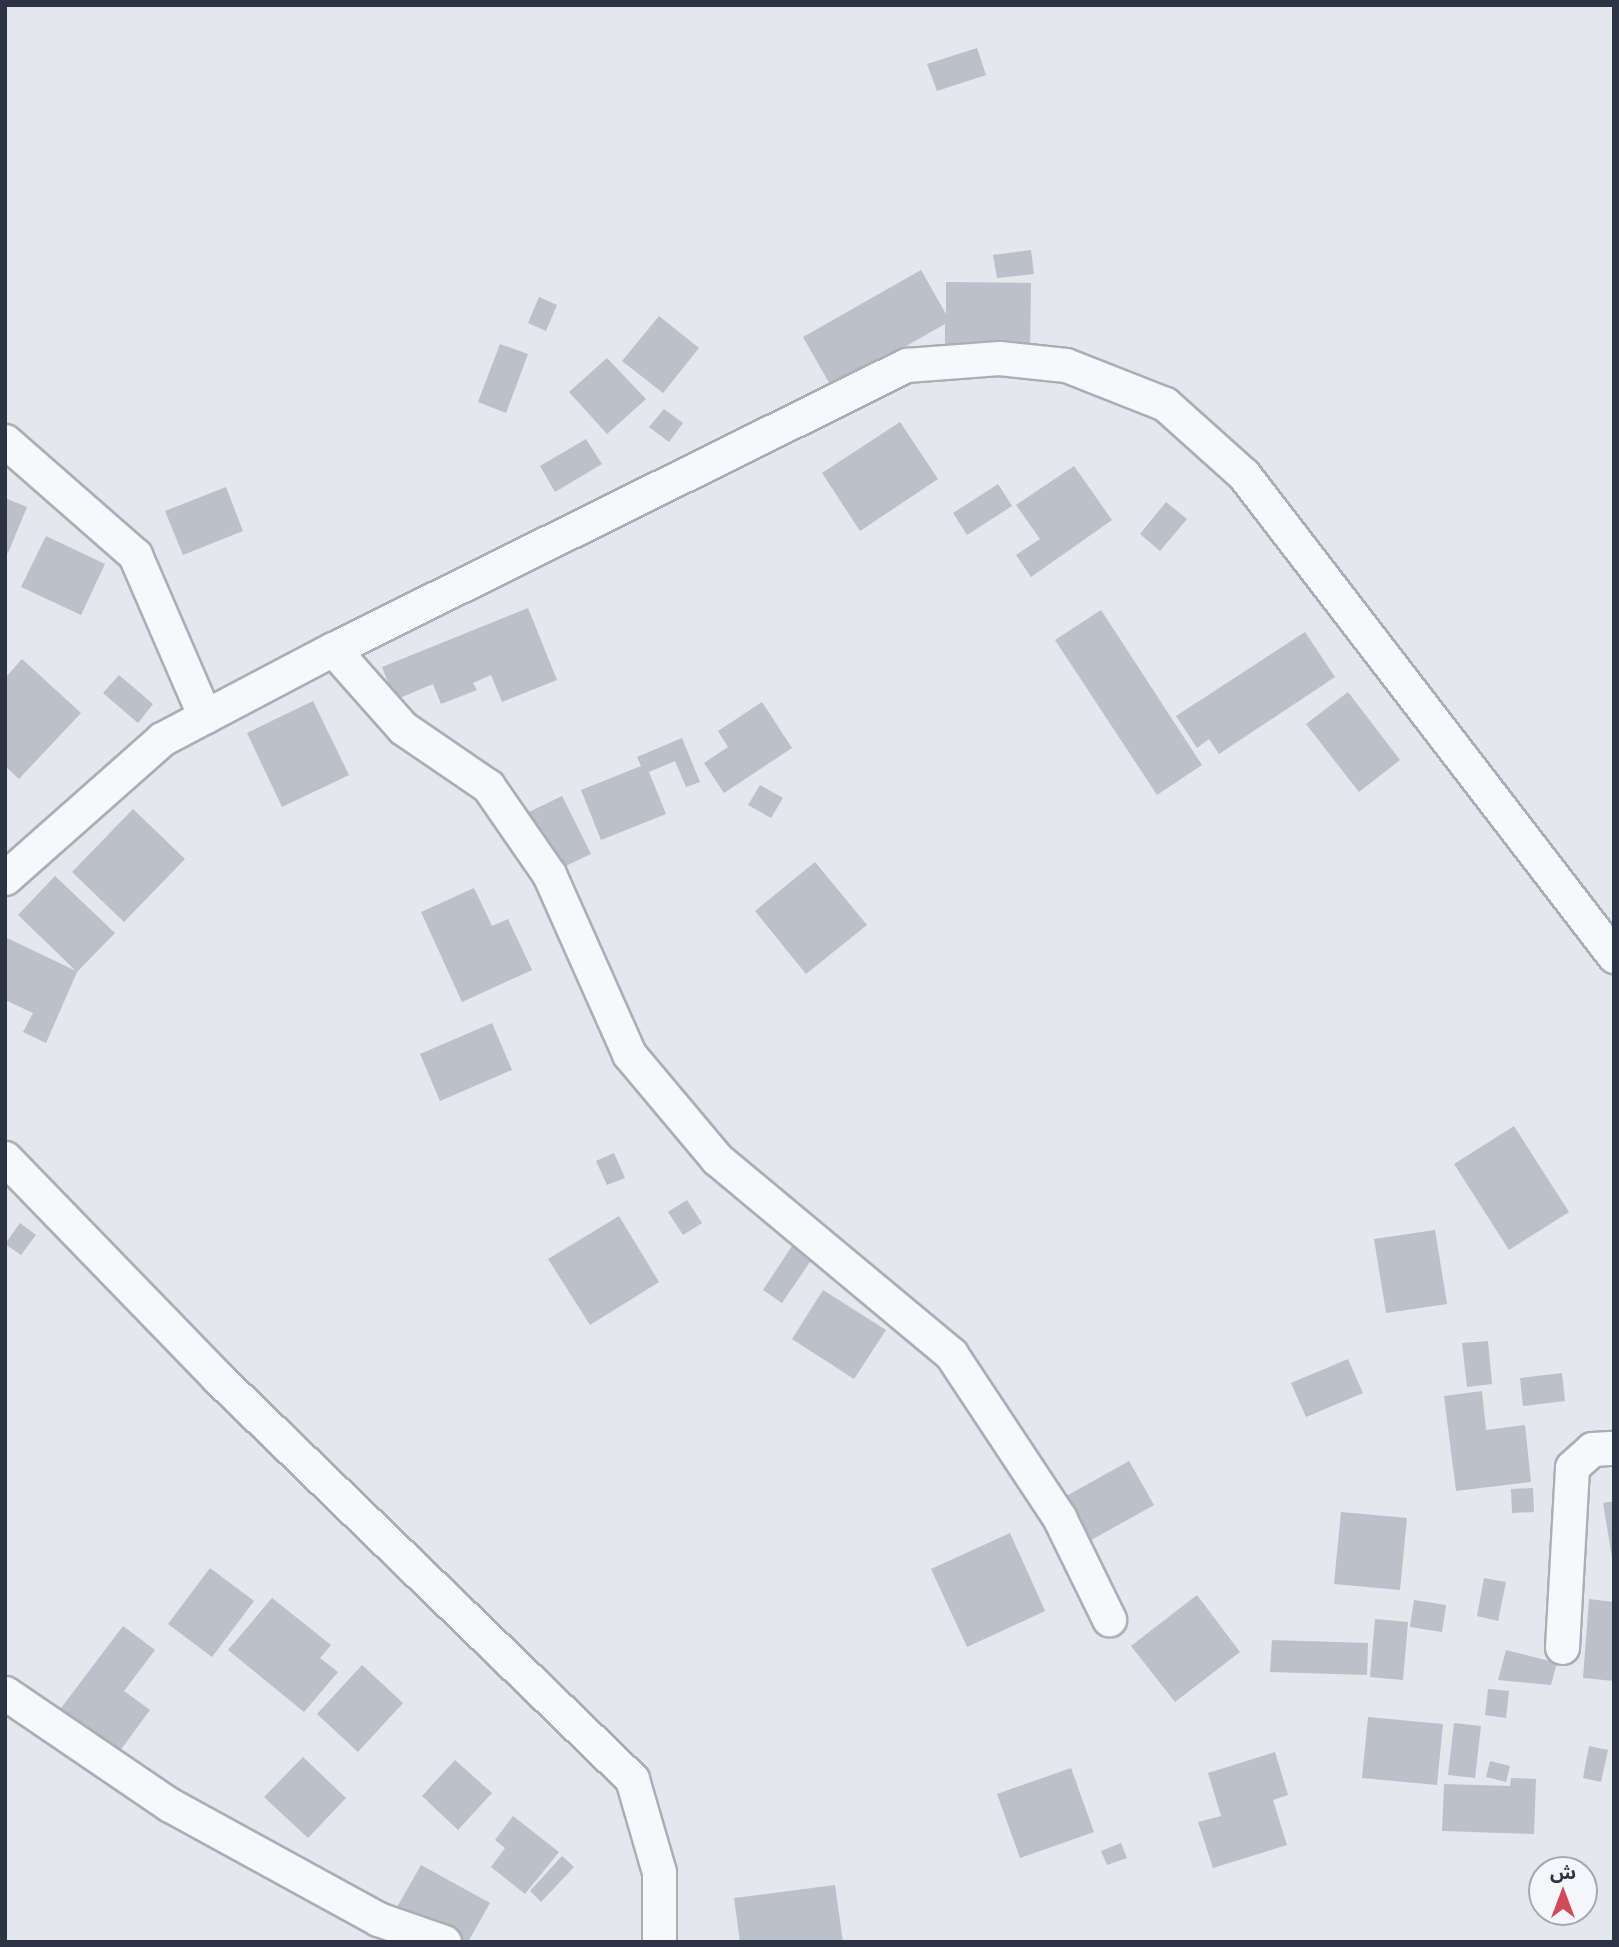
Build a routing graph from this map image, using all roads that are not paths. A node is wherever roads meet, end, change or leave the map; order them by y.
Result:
1 (5, 441) edge
2 (333, 649) junction
3 (205, 717) junction
4 (5, 878) edge
5 (1614, 956) edge
6 (5, 1158) edge
7 (1614, 1447) edge
8 (1109, 1619) dead end
9 (1562, 1647) dead end
10 (5, 1693) edge
11 (444, 1942) edge
12 (659, 1942) edge

1 - 3 street
2 - 3 street
2 - 5 street
2 - 8 street
3 - 4 street
6 - 12 street
7 - 9 street
10 - 11 street

